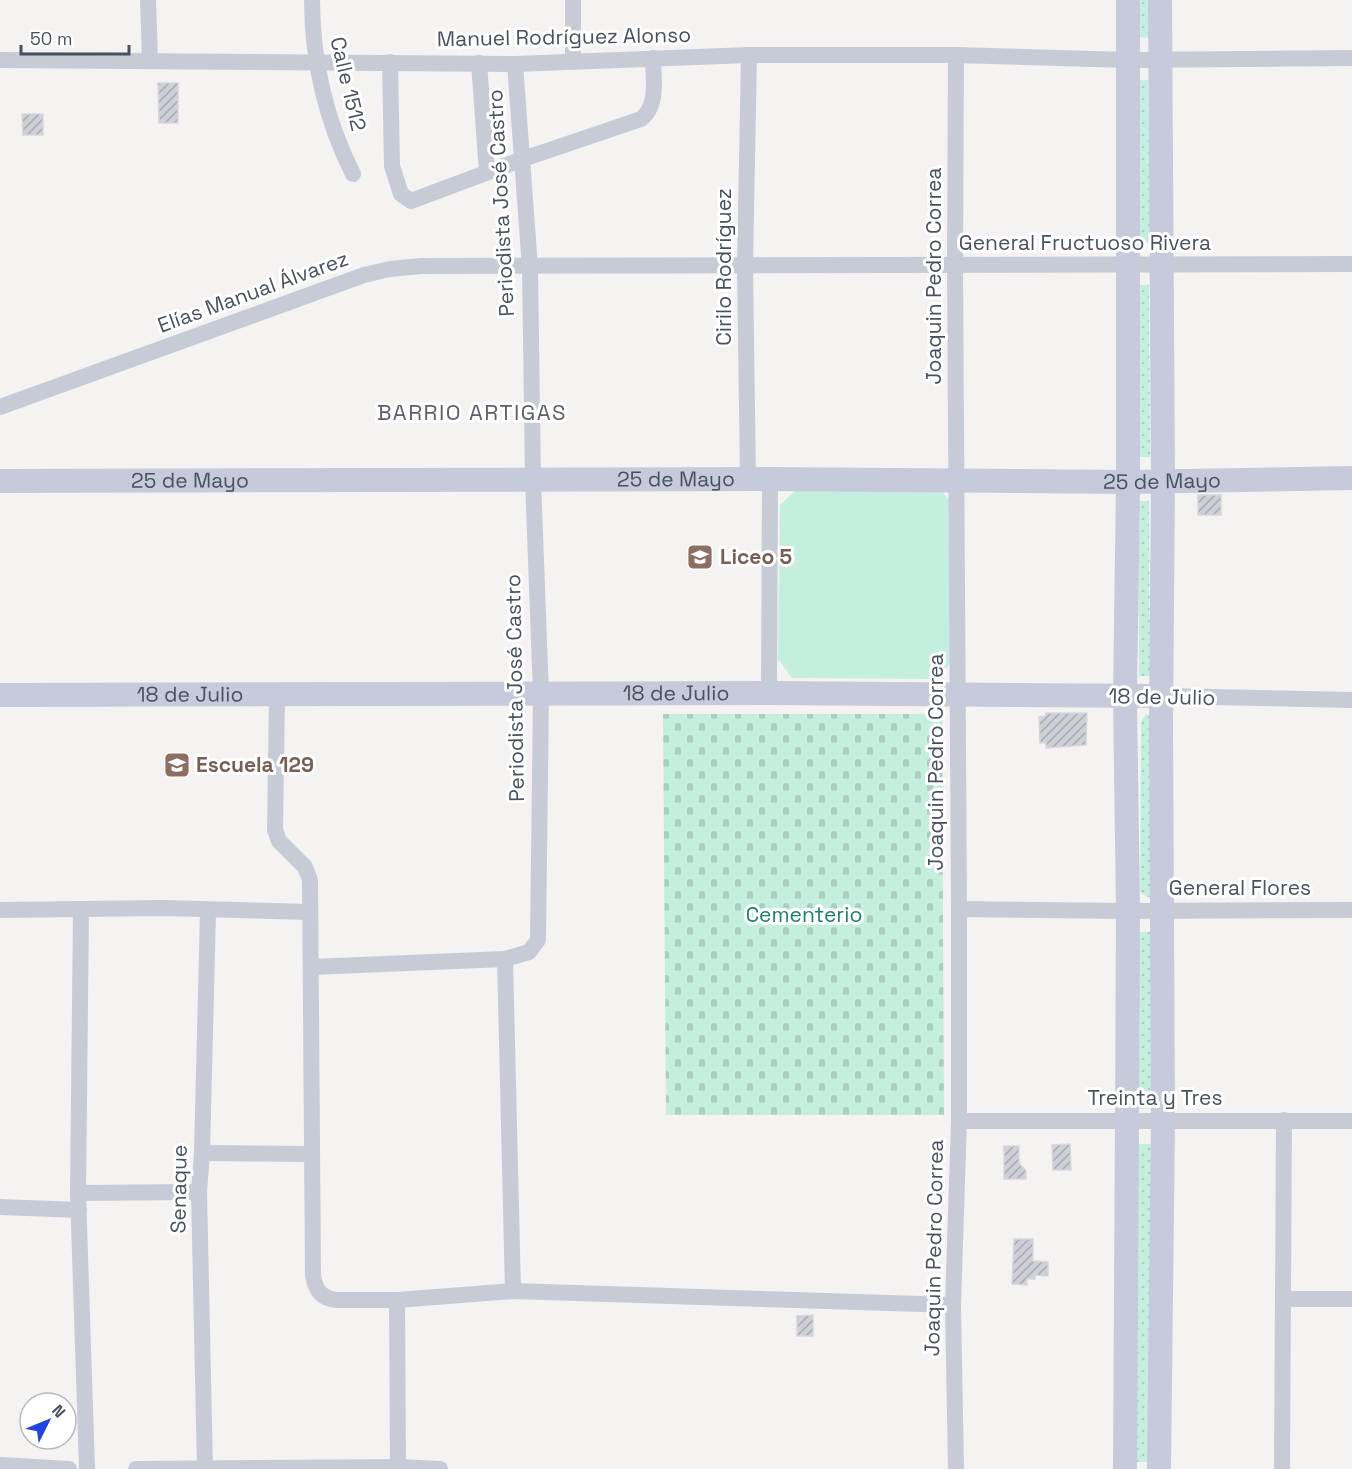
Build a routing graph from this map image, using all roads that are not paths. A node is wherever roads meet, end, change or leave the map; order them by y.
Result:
1 (148, 0) edge
2 (312, 0) edge
3 (573, 0) edge
4 (1128, 0) edge
5 (1160, 0) edge
6 (749, 55) junction
7 (956, 55) junction
8 (653, 58) junction
9 (1352, 58) edge
10 (0, 60) edge
11 (573, 60) junction
12 (1128, 60) junction
13 (1160, 60) junction
14 (150, 61) junction
15 (316, 61) junction
16 (390, 62) junction
17 (479, 63) junction
18 (515, 63) junction
19 (523, 159) junction
20 (487, 172) junction
21 (353, 174) dead end
22 (1352, 264) edge
23 (955, 265) junction
24 (1127, 265) junction
25 (1161, 265) junction
26 (745, 266) junction
27 (530, 267) junction
28 (0, 407) edge
29 (1352, 478) edge
30 (759, 479) junction
31 (533, 480) junction
32 (957, 480) junction
33 (0, 481) edge
34 (1163, 481) junction
35 (1128, 482) junction
36 (769, 693) junction
37 (541, 694) junction
38 (958, 694) junction
39 (0, 695) edge
40 (277, 696) junction
41 (1162, 696) junction
42 (1125, 697) junction
43 (1352, 700) edge
44 (81, 909) junction
45 (959, 909) junction
46 (0, 910) edge
47 (208, 910) junction
48 (1161, 910) junction
49 (1352, 910) edge
50 (1128, 911) junction
51 (310, 912) junction
52 (505, 959) junction
53 (311, 967) junction
54 (1284, 1120) junction
55 (958, 1121) junction
56 (1128, 1121) junction
57 (1163, 1121) junction
58 (1352, 1121) edge
59 (202, 1153) junction
60 (311, 1154) junction
61 (199, 1192) junction
62 (79, 1202) junction
63 (0, 1207) edge
64 (513, 1291) junction
65 (1283, 1299) junction
66 (1352, 1299) edge
67 (397, 1300) junction
68 (953, 1305) junction
69 (0, 1465) edge
70 (205, 1468) edge
71 (398, 1468) edge
72 (69, 1469) edge
73 (87, 1469) edge
74 (136, 1469) edge
75 (440, 1469) edge
76 (956, 1469) edge
77 (1125, 1469) edge
78 (1159, 1469) edge
79 (1282, 1469) edge

1 - 14 street
2 - 15 street, Calle 1512
3 - 11 street
4 - 12 street
5 - 13 street
6 - 7 street, Manuel Rodríguez Alonso
6 - 8 street, Manuel Rodríguez Alonso
6 - 26 street, Cirilo Rodríguez
7 - 12 street, Manuel Rodríguez Alonso
7 - 23 street, Joaquin Pedro Correa
8 - 11 street, Manuel Rodríguez Alonso
8 - 19 street
9 - 13 street, Manuel Rodríguez Alonso
10 - 14 street, Manuel Rodríguez Alonso
11 - 18 street, Manuel Rodríguez Alonso
12 - 13 street, Manuel Rodríguez Alonso
12 - 24 street
13 - 25 street
14 - 15 street, Manuel Rodríguez Alonso
15 - 16 street, Manuel Rodríguez Alonso
15 - 21 street, Calle 1512
16 - 17 street, Manuel Rodríguez Alonso
16 - 20 street
17 - 18 street, Manuel Rodríguez Alonso
17 - 20 street
18 - 19 street, Periodista José Castro
19 - 20 street
19 - 27 street, Periodista José Castro
22 - 25 street, General Fructuoso Rivera
23 - 24 street, General Fructuoso Rivera
23 - 26 street, General Fructuoso Rivera
23 - 32 street, Joaquin Pedro Correa
24 - 25 street, General Fructuoso Rivera
24 - 35 street
25 - 34 street
26 - 27 street, General Fructuoso Rivera
26 - 30 street, Cirilo Rodríguez
27 - 28 street, Elías Manual Álvarez
27 - 31 street, Periodista José Castro
29 - 34 street, 25 de Mayo
30 - 31 street, 25 de Mayo
30 - 32 street, 25 de Mayo
30 - 36 street, Cirilo Rodríguez
31 - 33 street, 25 de Mayo
31 - 37 street, Periodista José Castro
32 - 35 street, 25 de Mayo
32 - 38 street, Joaquin Pedro Correa
34 - 35 street, 25 de Mayo
34 - 41 street
35 - 42 street
36 - 37 street, 18 de Julio
36 - 38 street, 18 de Julio
37 - 40 street, 18 de Julio
37 - 52 street, Periodista José Castro
38 - 42 street, 18 de Julio
38 - 45 street, Joaquin Pedro Correa
39 - 40 street, 18 de Julio
40 - 51 street
41 - 42 street, 18 de Julio
41 - 43 street, 18 de Julio
41 - 48 street
42 - 50 street
44 - 46 street
44 - 47 street
44 - 62 street
45 - 50 street, General Flores
45 - 55 street, Joaquin Pedro Correa
47 - 51 street
47 - 59 street, Senaque
48 - 49 street, General Flores
48 - 50 street, General Flores
48 - 57 street
50 - 56 street
51 - 53 street
52 - 53 street, Periodista José Castro
52 - 64 street
53 - 60 street
54 - 57 street, Treinta y Tres
54 - 58 street, Treinta y Tres
54 - 65 street
55 - 56 street, Treinta y Tres
55 - 68 street, Joaquin Pedro Correa
56 - 57 street, Treinta y Tres
56 - 77 street
57 - 78 street
59 - 60 street
59 - 61 street, Senaque
60 - 67 street
61 - 62 street
61 - 70 street, Senaque
62 - 63 street
62 - 73 street
64 - 67 street
64 - 68 street
65 - 66 street
65 - 79 street
67 - 71 street
68 - 76 street, Joaquin Pedro Correa
69 - 72 street
70 - 71 street
70 - 74 street
71 - 75 street

